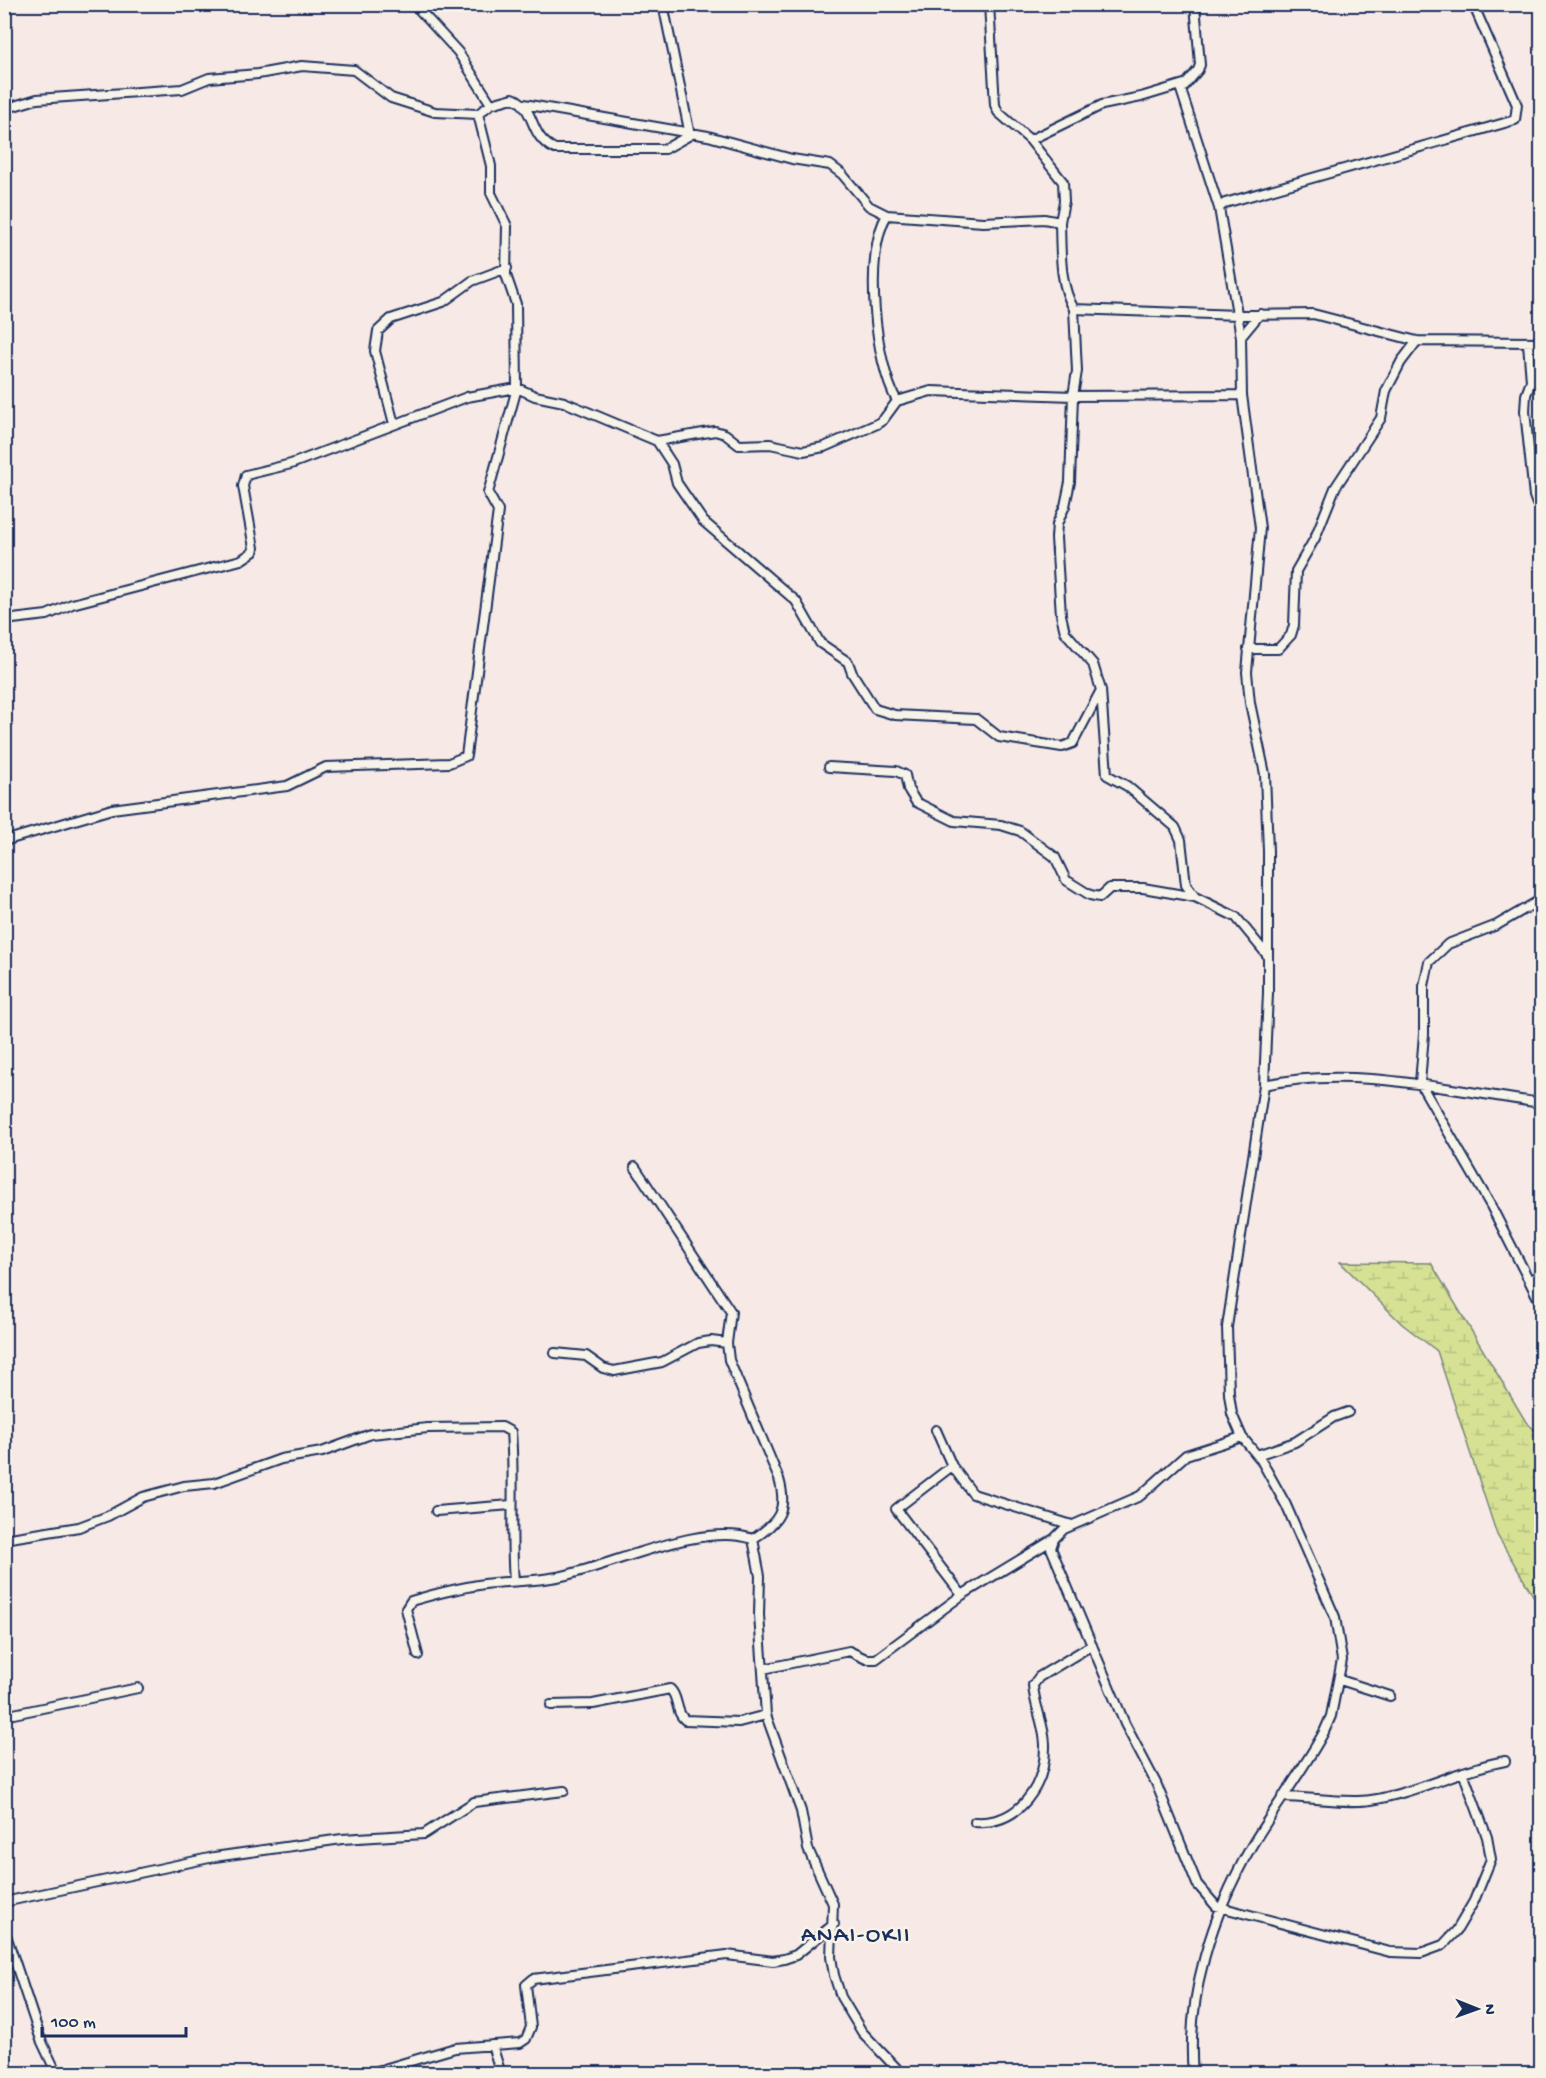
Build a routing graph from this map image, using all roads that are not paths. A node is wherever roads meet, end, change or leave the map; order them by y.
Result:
1 (414, 4) edge
2 (663, 4) edge
3 (989, 4) edge
4 (1195, 4) edge
5 (1473, 4) edge
6 (1184, 84) junction
7 (491, 104) junction
8 (524, 104) junction
9 (4, 109) edge
10 (478, 114) junction
11 (690, 135) junction
12 (1030, 140) junction
13 (1219, 208) junction
14 (887, 215) junction
15 (1060, 222) junction
16 (507, 268) junction
17 (1074, 309) junction
18 (1260, 314) junction
19 (1238, 315) junction
20 (1241, 337) junction
21 (1418, 341) junction
22 (1542, 342) edge
23 (1528, 343) junction
24 (518, 388) junction
25 (1242, 395) junction
26 (1073, 396) junction
27 (897, 401) junction
28 (394, 424) junction
29 (657, 441) junction
30 (1542, 506) edge
31 (4, 620) edge
32 (1248, 649) junction
33 (1101, 690) junction
34 (829, 767) dead end
35 (4, 841) edge
36 (1196, 897) junction
37 (1542, 899) edge
38 (1268, 956) junction
39 (1420, 1083) junction
40 (1264, 1084) junction
41 (1542, 1103) edge
42 (635, 1167) dead end
43 (1542, 1275) edge
44 (1529, 1280) junction
45 (1542, 1306) edge
46 (727, 1343) junction
47 (555, 1353) dead end
48 (1348, 1412) dead end
49 (936, 1430) dead end
50 (1242, 1437) junction
51 (1257, 1455) junction
52 (952, 1466) junction
53 (511, 1505) junction
54 (436, 1511) dead end
55 (1072, 1525) junction
56 (4, 1539) edge
57 (753, 1539) junction
58 (1054, 1539) junction
59 (514, 1581) junction
60 (962, 1595) junction
61 (1092, 1645) junction
62 (418, 1655) dead end
63 (763, 1669) junction
64 (1340, 1680) junction
65 (138, 1688) dead end
66 (1390, 1696) dead end
67 (551, 1705) dead end
68 (766, 1715) junction
69 (4, 1716) edge
70 (1505, 1761) dead end
71 (1463, 1772) junction
72 (564, 1791) dead end
73 (1282, 1797) junction
74 (975, 1822) dead end
75 (4, 1902) edge
76 (1221, 1908) junction
77 (834, 1924) junction
78 (4, 1929) edge
79 (492, 2045) junction
80 (396, 2070) edge
81 (57, 2073) edge
82 (367, 2073) edge
83 (501, 2073) edge
84 (902, 2073) edge
85 (1193, 2073) edge

1 - 7 street
2 - 11 street
3 - 12 street
4 - 6 street
5 - 13 street
6 - 12 street
6 - 13 street
7 - 8 street
7 - 10 street
8 - 11 street
8 - 11 street
9 - 10 street
10 - 16 street
11 - 14 street
12 - 15 street
13 - 19 street
14 - 15 street
14 - 27 street
15 - 17 street
16 - 24 street
16 - 28 street
17 - 19 street
17 - 26 street
18 - 19 street
18 - 20 street
18 - 21 street
19 - 20 street
20 - 25 street
21 - 23 street
21 - 32 street
22 - 23 street
23 - 30 street
24 - 28 street
24 - 29 street
24 - 35 street
25 - 26 street
25 - 32 street
26 - 27 street
26 - 33 street
27 - 29 street
28 - 31 street
29 - 33 street
32 - 38 street
33 - 36 street
34 - 36 street
36 - 38 street
37 - 39 street
38 - 40 street
39 - 40 street
39 - 41 street
39 - 44 street
40 - 50 street
42 - 46 street
43 - 44 street
44 - 45 street
46 - 47 street
46 - 57 street
48 - 51 street
49 - 52 street
50 - 51 street
50 - 55 street
51 - 64 street
52 - 55 street
52 - 60 street
53 - 54 street
53 - 56 street
53 - 59 street
55 - 58 street
57 - 59 street
57 - 63 street
58 - 60 street
58 - 61 street
59 - 62 street
60 - 63 street
61 - 74 street
61 - 76 street
63 - 68 street
64 - 66 street
64 - 73 street
65 - 69 street
67 - 68 street
68 - 77 street
70 - 71 street
71 - 73 street
71 - 76 street
72 - 75 street
73 - 76 street
76 - 85 street
77 - 79 street
77 - 84 street
78 - 81 street
79 - 80 street
79 - 83 street
80 - 82 street

